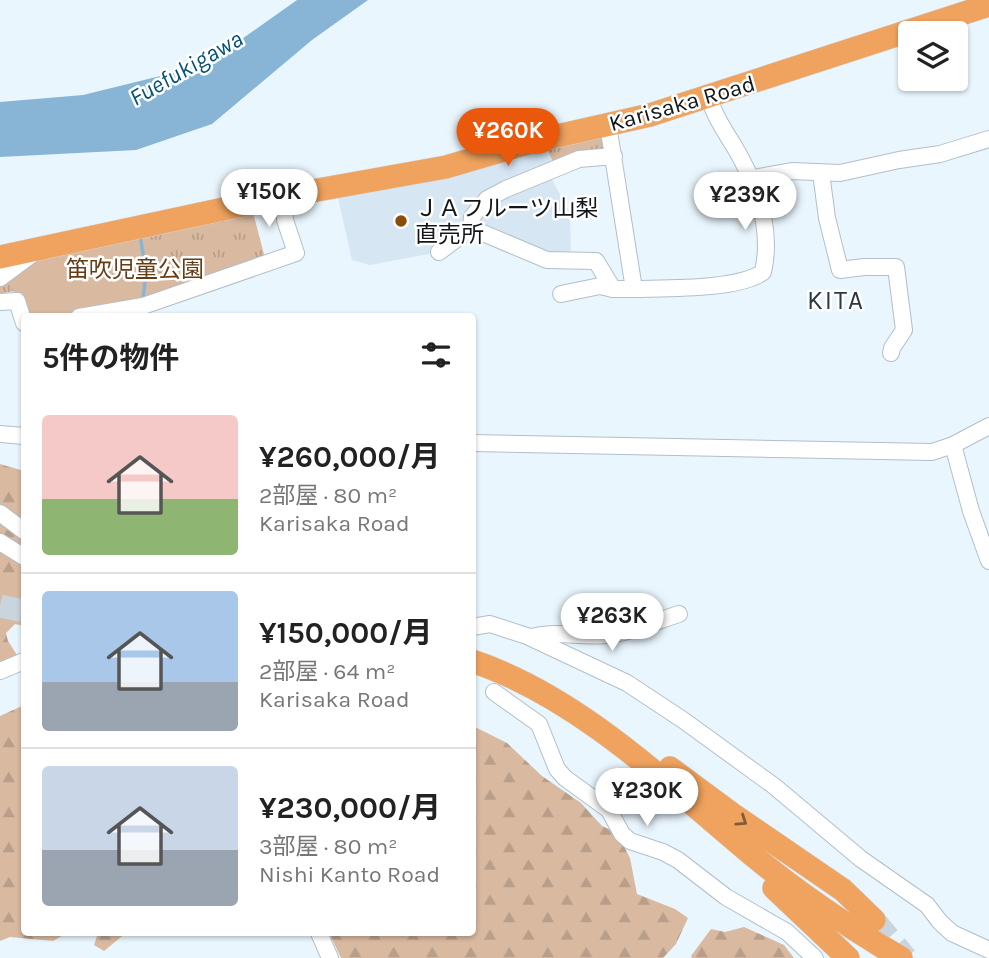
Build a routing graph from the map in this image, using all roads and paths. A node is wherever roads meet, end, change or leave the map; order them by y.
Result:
1 (989, 5) edge
2 (709, 97) junction
3 (608, 125) junction
4 (989, 139) edge
5 (614, 156) junction
6 (821, 173) junction
7 (752, 178) junction
8 (284, 196) junction
9 (471, 228) junction
10 (439, 252) dead end
11 (17, 253) edge
12 (0, 278) edge
13 (613, 289) junction
14 (634, 289) junction
15 (561, 294) dead end
16 (0, 302) edge
17 (118, 313) edge
18 (21, 314) edge
19 (891, 354) dead end
20 (989, 426) edge
21 (0, 434) edge
22 (21, 436) edge
23 (476, 443) edge
24 (953, 445) junction
25 (0, 513) edge
26 (21, 529) edge
27 (0, 542) edge
28 (987, 550) edge
29 (21, 555) edge
30 (679, 614) dead end
31 (476, 626) edge
32 (531, 637) junction
33 (21, 661) edge
34 (476, 663) edge
35 (0, 671) edge
36 (541, 690) junction
37 (494, 692) dead end
38 (586, 719) junction
39 (874, 920) tunnel mouth
40 (320, 936) edge
41 (989, 950) edge
42 (330, 958) edge
43 (815, 958) edge
44 (848, 958) edge
45 (901, 958) edge

1 - 2 highway, Karisaka Road
2 - 3 highway, Karisaka Road
2 - 7 street
3 - 5 street
3 - 8 highway, Karisaka Road
4 - 6 street
5 - 9 street
5 - 14 street
6 - 7 street
6 - 19 street
7 - 14 street
8 - 11 highway, Karisaka Road
8 - 17 street
9 - 10 street
9 - 13 street
11 - 12 street
13 - 14 street
13 - 15 street
16 - 18 street
20 - 24 street
21 - 22 street
23 - 24 street
24 - 28 street
25 - 26 street
27 - 29 street
30 - 32 street
31 - 32 street
32 - 41 street
33 - 35 street
34 - 36 highway
36 - 38 highway
36 -> 39 highway
37 - 43 street
38 - 44 highway
38 - 45 highway
40 - 42 street

